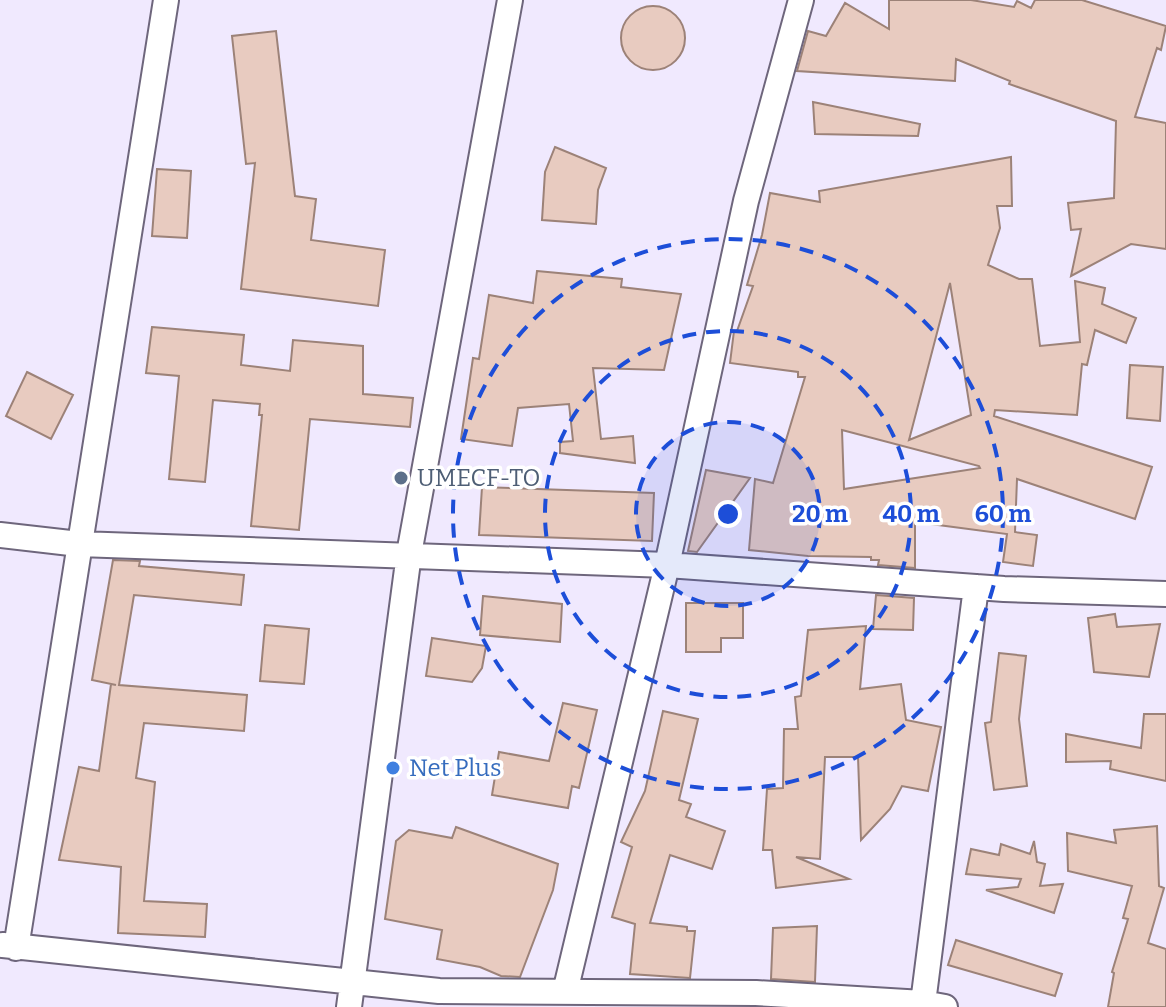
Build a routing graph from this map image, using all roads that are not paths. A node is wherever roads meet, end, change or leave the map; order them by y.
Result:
1 (166, 0) edge
2 (510, 0) edge
3 (801, 0) edge
4 (0, 535) edge
5 (79, 544) junction
6 (409, 554) junction
7 (667, 565) junction
8 (976, 587) junction
9 (1166, 594) edge
10 (8, 946) edge
11 (565, 992) junction
12 (351, 995) edge
13 (934, 1005) edge

1 - 5 street
2 - 6 street
3 - 7 street
4 - 5 street
5 - 6 street
5 - 10 street
6 - 7 street
6 - 12 street
7 - 8 street
7 - 11 street
8 - 9 street
8 - 13 street
10 - 12 street
11 - 12 street
11 - 13 street

